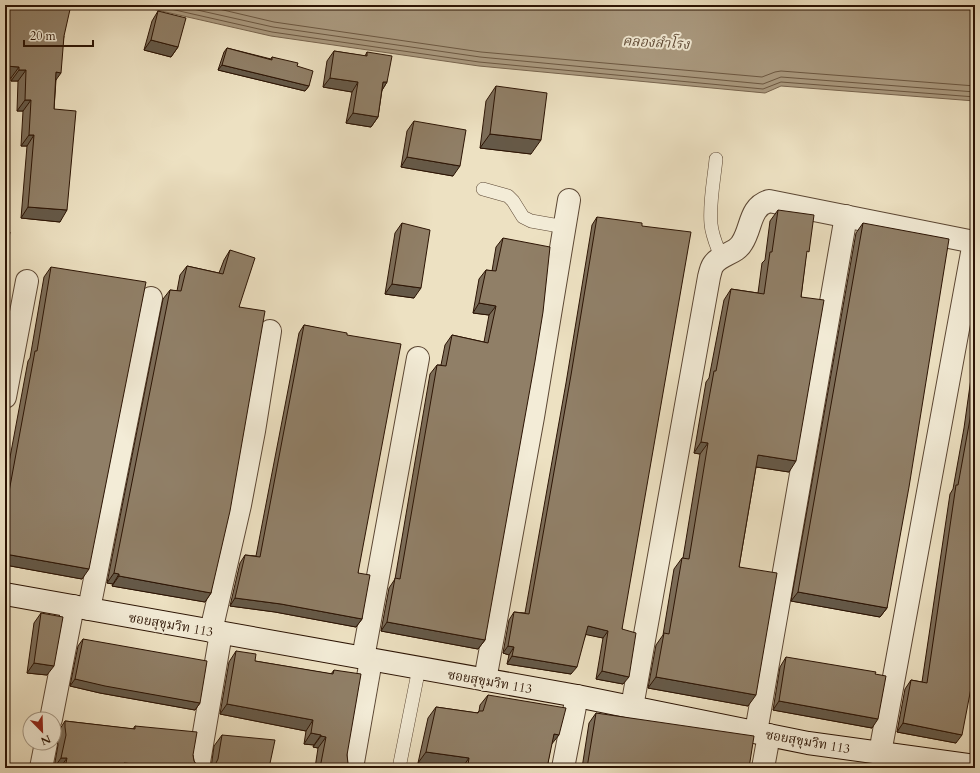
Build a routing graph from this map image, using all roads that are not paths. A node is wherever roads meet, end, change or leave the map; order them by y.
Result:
1 (716, 159) dead end
2 (483, 189) dead end
3 (569, 200) dead end
4 (846, 216) junction
5 (565, 227) junction
6 (974, 242) edge
7 (721, 257) junction
8 (27, 281) dead end
9 (152, 298) dead end
10 (270, 331) dead end
11 (418, 358) dead end
12 (5, 398) edge
13 (5, 594) edge
14 (81, 608) junction
15 (216, 632) junction
16 (367, 659) junction
17 (419, 668) junction
18 (485, 680) junction
19 (577, 696) junction
20 (632, 707) junction
21 (52, 711) edge
22 (763, 734) junction
23 (44, 751) edge
24 (880, 753) junction
25 (975, 766) edge
26 (41, 768) edge
27 (198, 768) edge
28 (352, 768) edge
29 (399, 768) edge
30 (563, 768) edge
31 (763, 768) edge

1 - 7 lane
2 - 5 lane
3 - 5 street
4 - 6 street
4 - 7 street
4 - 22 street
5 - 18 street
6 - 24 street
7 - 20 street
8 - 12 street
9 - 14 street
10 - 15 street
11 - 16 street
13 - 14 street, ซอยสุขุมวิท 113
14 - 15 street, ซอยสุขุมวิท 113
14 - 21 street
15 - 16 street, ซอยสุขุมวิท 113
15 - 27 street
16 - 17 street, ซอยสุขุมวิท 113
16 - 28 street
17 - 18 street, ซอยสุขุมวิท 113
17 - 29 lane
18 - 19 street, ซอยสุขุมวิท 113
19 - 20 street, ซอยสุขุมวิท 113
19 - 30 street
20 - 22 street, ซอยสุขุมวิท 113
22 - 24 street, ซอยสุขุมวิท 113
22 - 31 street
23 - 26 street
24 - 25 street, ซอยสุขุมวิท 113

